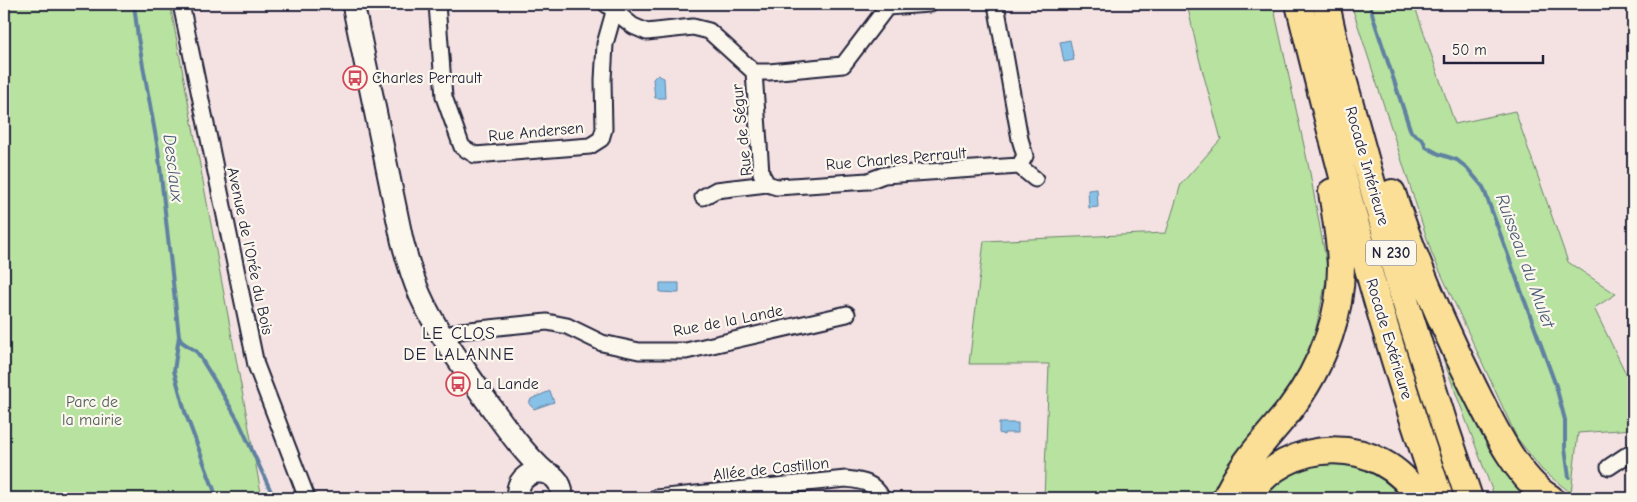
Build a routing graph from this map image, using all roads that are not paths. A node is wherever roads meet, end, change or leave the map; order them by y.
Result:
1 (181, 4) edge
2 (354, 4) edge
3 (437, 4) edge
4 (929, 4) edge
5 (996, 4) edge
6 (1299, 4) edge
7 (1326, 4) edge
8 (610, 8) edge
9 (1340, 68) junction
10 (754, 72) junction
11 (1338, 162) junction
12 (1018, 166) junction
13 (1035, 179) dead end
14 (766, 184) junction
15 (703, 197) dead end
16 (846, 314) dead end
17 (442, 337) junction
18 (510, 433) junction
19 (1633, 451) edge
20 (1609, 467) dead end
21 (546, 473) junction
22 (517, 493) edge
23 (307, 498) edge
24 (562, 498) edge
25 (656, 498) edge
26 (882, 498) edge
27 (1226, 498) edge
28 (1247, 498) edge
29 (1419, 498) edge
30 (1440, 498) edge
31 (1469, 498) edge
32 (1550, 498) edge

1 - 23 street, Avenue de l'Orée du Bois
2 - 17 street
3 - 8 street, Rue Andersen
4 - 10 street
5 - 12 street
6 - 11 highway, Rocade Extérieure / N 230
7 - 9 highway, Rocade Intérieure / N 230
8 - 10 street
9 - 31 highway, Rocade Intérieure / N 230
9 - 32 highway
10 - 14 street, Rue de Ségur
11 - 27 highway
11 - 30 highway, Rocade Extérieure / N 230
12 - 13 street
12 - 14 street, Rue Charles Perrault
14 - 15 street, Rue Charles Perrault
16 - 17 street, Rue de la Lande
17 - 18 street
18 - 21 street
18 - 22 street
19 - 20 street
21 - 22 street
21 - 24 street
25 - 26 street, Allée de Castillon
28 - 29 highway

